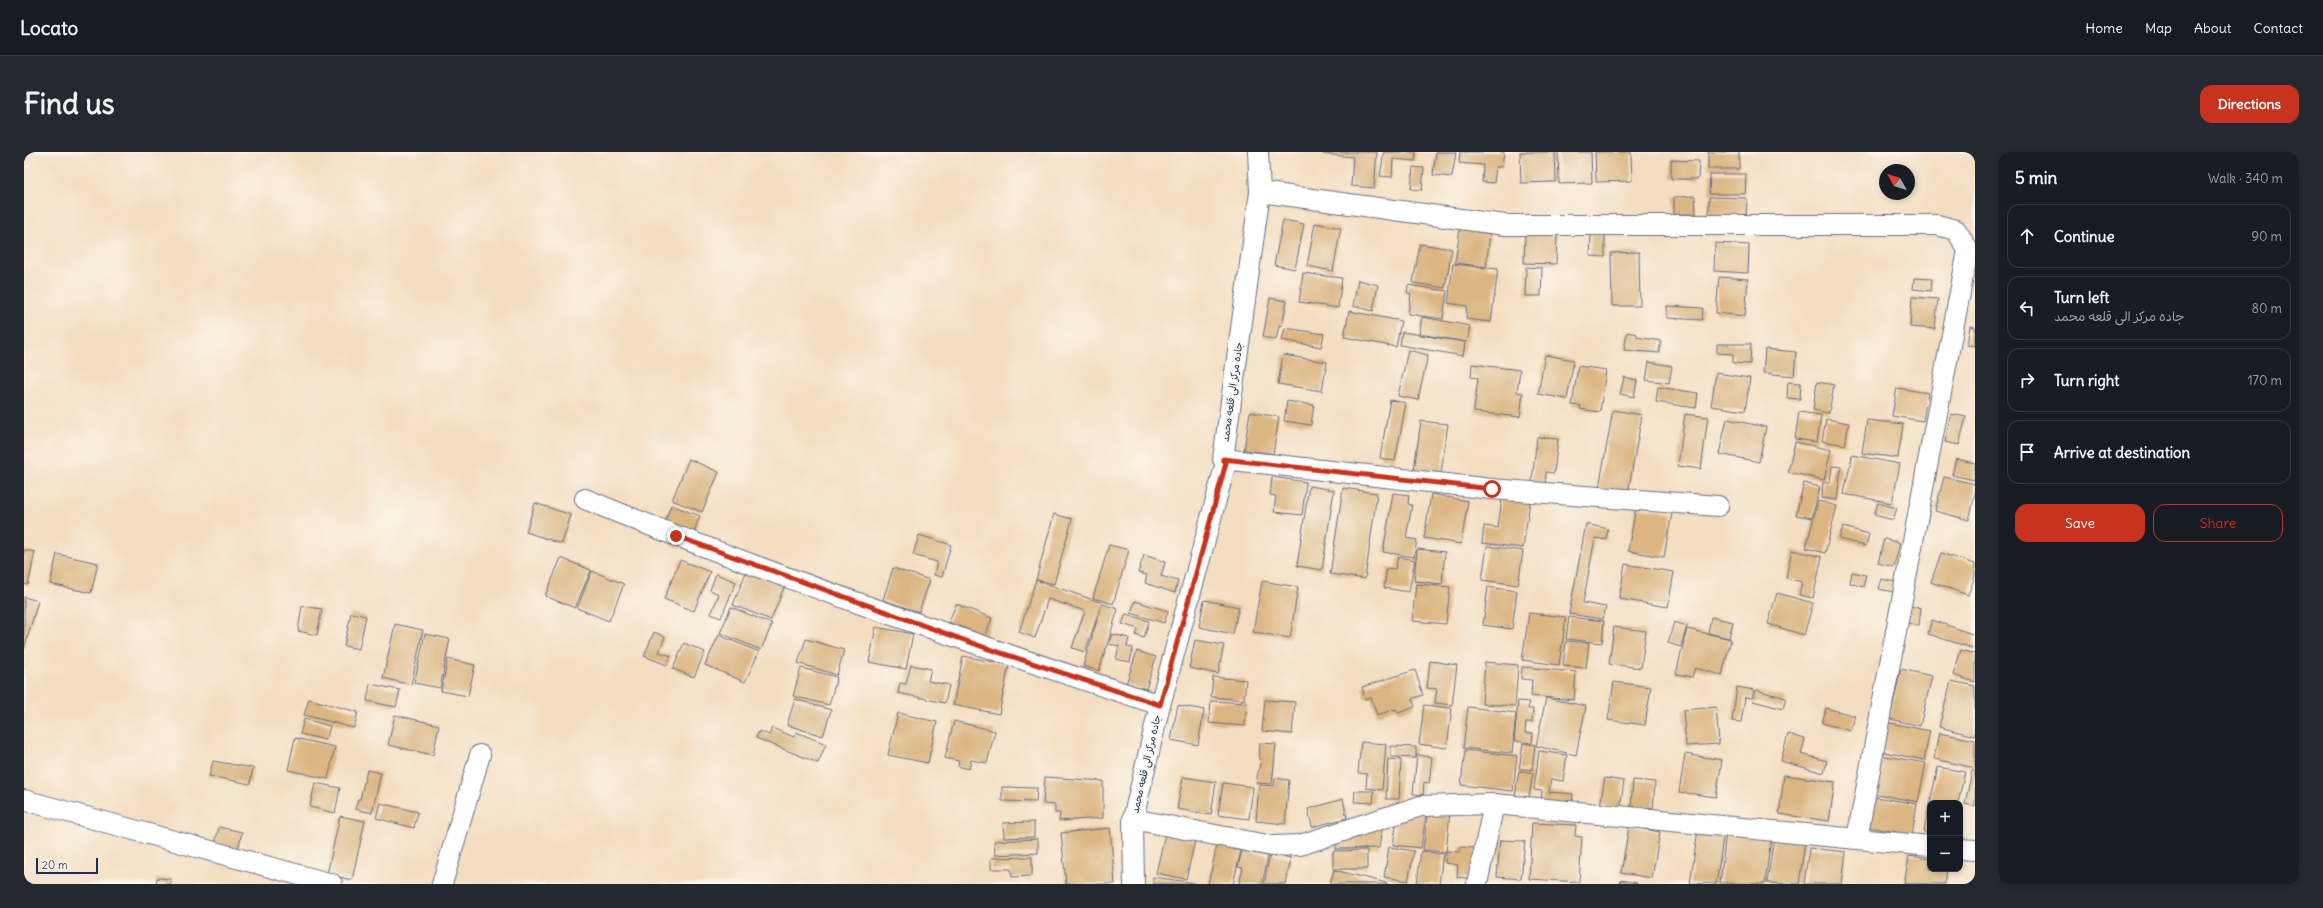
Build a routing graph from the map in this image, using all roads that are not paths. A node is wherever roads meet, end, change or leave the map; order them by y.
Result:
1 (1258, 152) edge
2 (1260, 192) junction
3 (1223, 459) junction
4 (585, 499) dead end
5 (1718, 506) dead end
6 (1160, 705) junction
7 (480, 755) dead end
8 (24, 800) edge
9 (1494, 804) junction
10 (1133, 819) junction
11 (1857, 838) junction
12 (1927, 846) edge
13 (1963, 849) edge
14 (1975, 850) edge
15 (332, 884) edge
16 (442, 884) edge
17 (1134, 884) edge
18 (1477, 884) edge

1 - 2 street, جاده مرکز الی قلعه محمد
2 - 3 street, جاده مرکز الی قلعه محمد
2 - 11 street
3 - 5 street
3 - 6 street, جاده مرکز الی قلعه محمد
4 - 6 street
6 - 10 street, جاده مرکز الی قلعه محمد
7 - 16 street
8 - 15 street
9 - 10 street
9 - 11 street
9 - 18 street
10 - 17 street, جاده مرکز الی قلعه محمد
11 - 12 street
13 - 14 street

